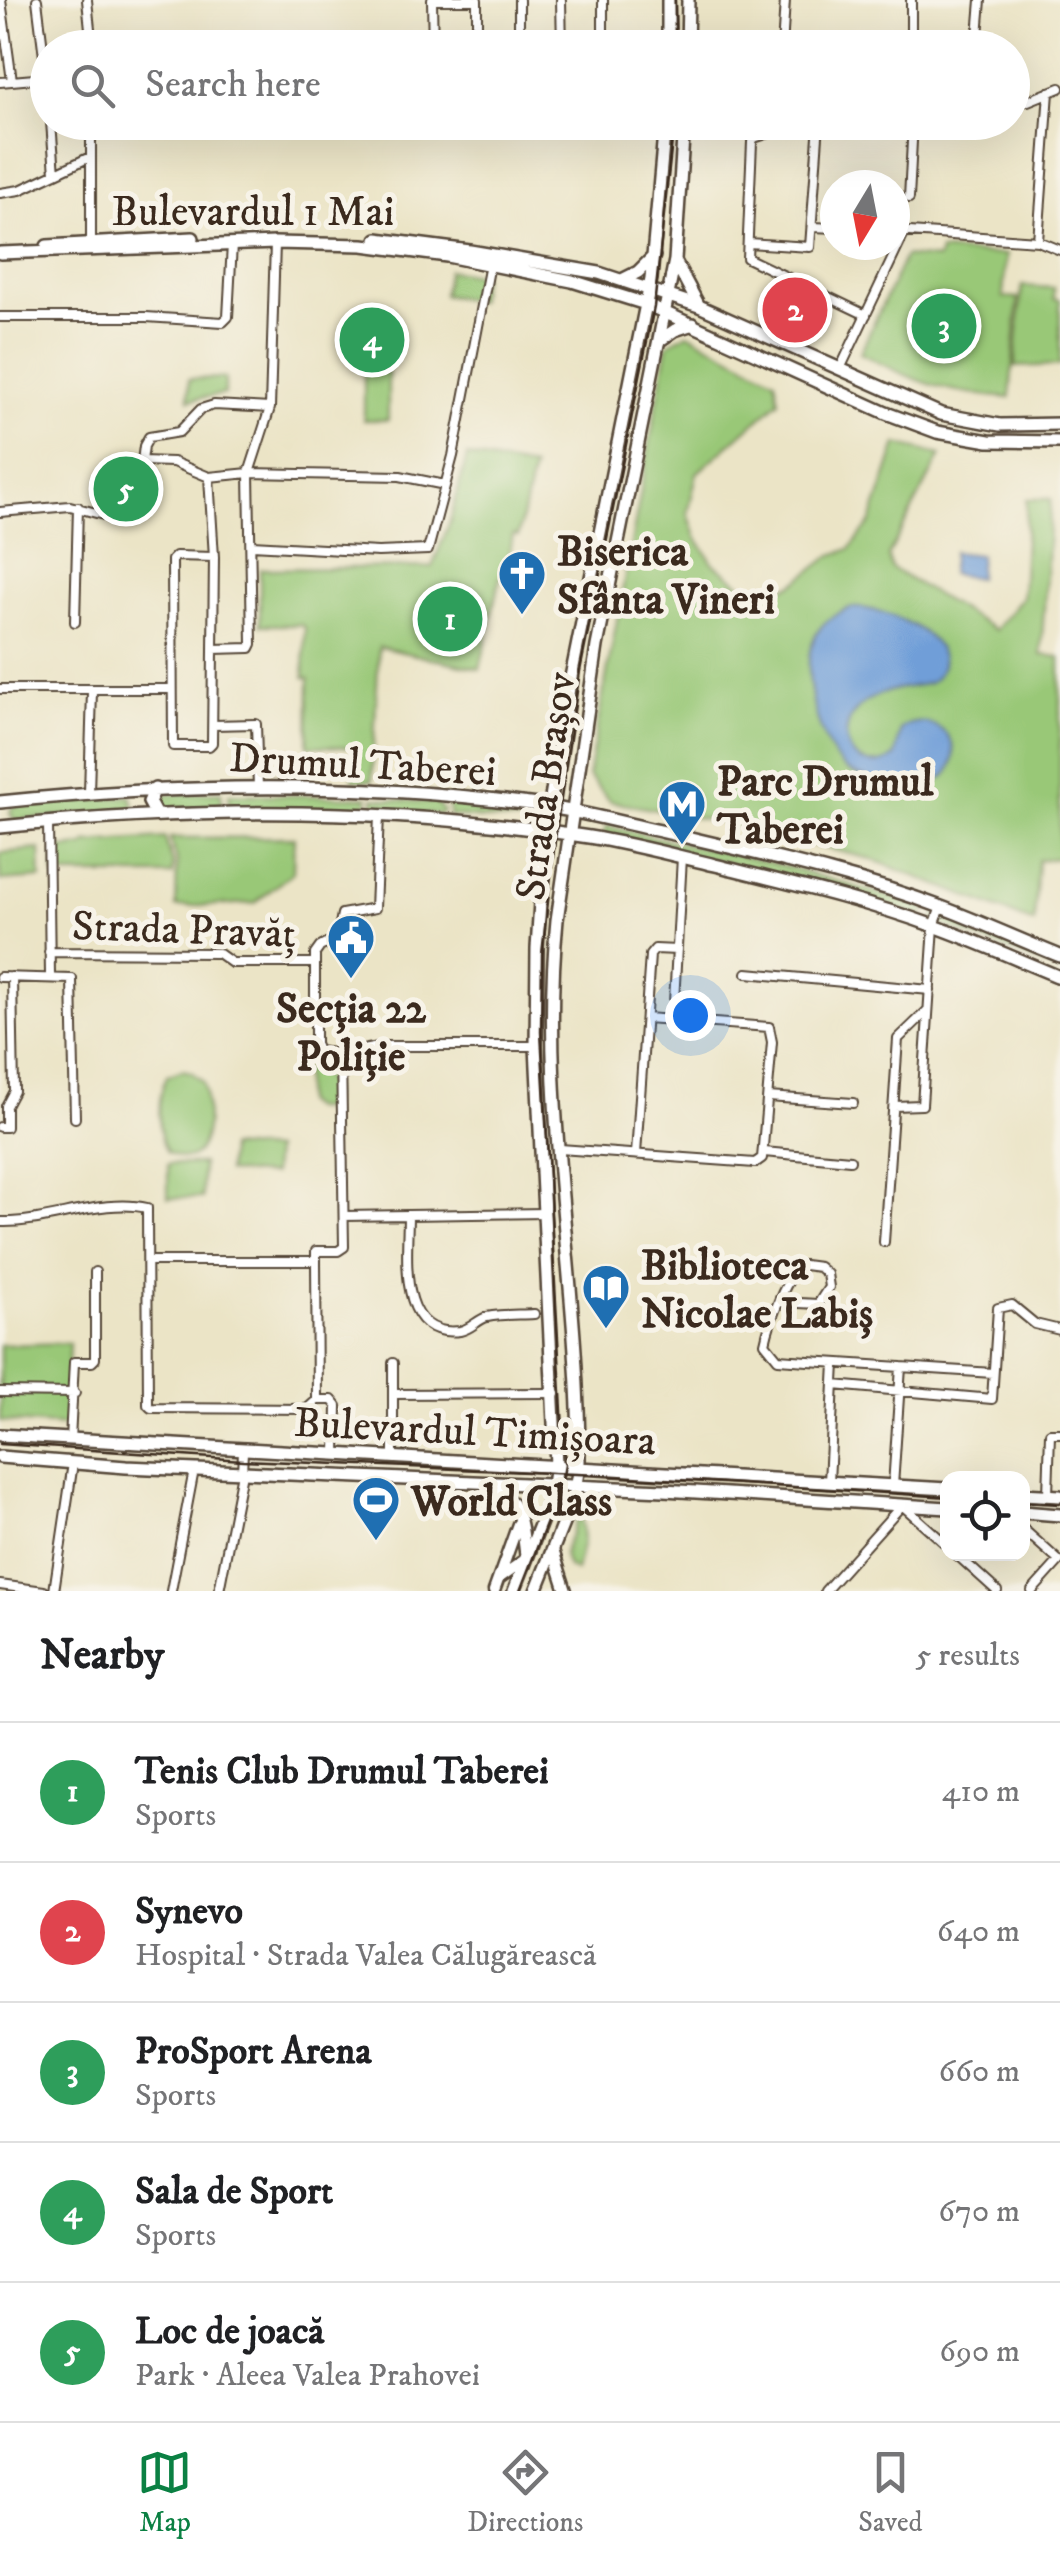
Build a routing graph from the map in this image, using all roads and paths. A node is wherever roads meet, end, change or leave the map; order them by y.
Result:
1 (1, 0) edge
2 (37, 0) edge
3 (87, 0) edge
4 (432, 0) edge
5 (476, 0) edge
6 (519, 0) edge
7 (561, 0) edge
8 (603, 0) edge
9 (668, 0) edge
10 (688, 0) edge
11 (785, 0) edge
12 (911, 0) edge
13 (981, 0) edge
14 (40, 30) edge
15 (90, 30) edge
16 (433, 30) edge
17 (477, 30) edge
18 (519, 30) edge
19 (562, 30) edge
20 (604, 30) edge
21 (668, 30) edge
22 (688, 30) edge
23 (783, 30) edge
24 (911, 30) edge
25 (978, 30) edge
26 (30, 79) edge
27 (12, 81) junction
28 (0, 82) edge
29 (1060, 88) edge
30 (1049, 92) junction
31 (1030, 100) edge
32 (52, 140) edge
33 (90, 140) edge
34 (664, 140) edge
35 (683, 140) edge
36 (753, 140) edge
37 (818, 140) edge
38 (912, 140) edge
39 (90, 157) junction
40 (55, 173) junction
41 (910, 179) edge
42 (0, 192) edge
43 (812, 227) junction
44 (820, 227) edge
45 (910, 232) edge
46 (1038, 241) junction
47 (92, 242) junction
48 (274, 243) junction
49 (748, 243) junction
50 (232, 244) junction
51 (1060, 250) edge
52 (32, 252) junction
53 (0, 254) edge
54 (654, 256) junction
55 (674, 260) junction
56 (893, 260) edge
57 (490, 264) junction
58 (622, 280) junction
59 (650, 288) junction
60 (668, 294) junction
61 (624, 296) junction
62 (646, 304) junction
63 (699, 306) junction
64 (666, 312) junction
65 (0, 316) edge
66 (866, 316) junction
67 (692, 324) junction
68 (641, 328) junction
69 (660, 341) junction
70 (840, 369) junction
71 (270, 408) junction
72 (942, 414) junction
73 (966, 420) junction
74 (1060, 424) edge
75 (937, 432) junction
76 (960, 437) junction
77 (1060, 442) edge
78 (141, 461) junction
79 (249, 473) junction
80 (209, 477) junction
81 (445, 484) junction
82 (78, 507) junction
83 (0, 512) edge
84 (252, 545) junction
85 (214, 557) junction
86 (76, 622) dead end
87 (213, 649) junction
88 (171, 688) junction
89 (0, 689) edge
90 (92, 691) junction
91 (213, 725) junction
92 (258, 788) junction
93 (154, 789) junction
94 (132, 790) junction
95 (89, 793) junction
96 (440, 796) junction
97 (2, 802) edge
98 (550, 808) junction
99 (574, 812) junction
100 (156, 815) junction
101 (135, 816) junction
102 (378, 816) junction
103 (438, 821) junction
104 (48, 822) junction
105 (3, 826) edge
106 (546, 830) junction
107 (572, 834) junction
108 (682, 857) junction
109 (941, 908) junction
110 (934, 926) junction
111 (677, 950) junction
112 (50, 952) junction
113 (1059, 953) edge
114 (315, 963) junction
115 (747, 973) dead end
116 (50, 976) junction
117 (0, 977) edge
118 (12, 977) junction
119 (1060, 977) edge
120 (930, 990) junction
121 (928, 1010) junction
122 (646, 1018) junction
123 (673, 1020) junction
124 (536, 1046) junction
125 (341, 1054) junction
126 (768, 1097) junction
127 (853, 1104) dead end
128 (894, 1106) junction
129 (75, 1118) dead end
130 (3, 1127) edge
131 (560, 1149) junction
132 (764, 1152) junction
133 (636, 1154) junction
134 (850, 1160) dead end
135 (546, 1213) junction
136 (408, 1215) junction
137 (344, 1216) junction
138 (0, 1222) edge
139 (884, 1242) dead end
140 (149, 1261) junction
141 (316, 1261) junction
142 (95, 1272) dead end
143 (780, 1302) junction
144 (534, 1314) dead end
145 (1060, 1330) edge
146 (394, 1363) dead end
147 (835, 1363) junction
148 (900, 1368) junction
149 (993, 1373) junction
150 (834, 1385) junction
151 (899, 1390) junction
152 (0, 1392) edge
153 (74, 1393) junction
154 (555, 1393) junction
155 (393, 1394) junction
156 (317, 1400) junction
157 (1055, 1433) edge
158 (0, 1435) edge
159 (70, 1440) junction
160 (244, 1451) junction
161 (336, 1455) junction
162 (0, 1457) edge
163 (393, 1458) junction
164 (73, 1463) junction
165 (556, 1465) junction
166 (579, 1466) junction
167 (194, 1470) junction
168 (242, 1473) junction
169 (789, 1479) junction
170 (480, 1482) junction
171 (829, 1482) junction
172 (554, 1486) junction
173 (576, 1486) junction
174 (892, 1486) junction
175 (940, 1489) edge
176 (1054, 1496) edge
177 (788, 1498) junction
178 (902, 1505) junction
179 (940, 1507) edge
180 (1030, 1513) edge
181 (1060, 1515) edge
182 (520, 1518) junction
183 (1030, 1535) edge
184 (940, 1539) edge
185 (553, 1550) junction
186 (526, 1559) junction
187 (964, 1561) edge
188 (1060, 1561) edge
189 (500, 1578) junction
190 (0, 1585) edge
191 (44, 1591) edge
192 (54, 1591) edge
193 (170, 1591) edge
194 (218, 1591) edge
195 (494, 1591) edge
196 (514, 1591) edge
197 (536, 1591) edge
198 (566, 1591) edge
199 (825, 1591) edge
200 (997, 1591) edge
201 (1032, 1591) edge

1 - 27 street
2 - 14 street
3 - 15 street
4 - 5 street
4 - 16 street
5 - 17 street
6 - 18 street
7 - 19 street
8 - 20 street
9 - 21 main road
10 - 22 main road
11 - 23 street
12 - 24 street
13 - 25 street
26 - 27 street
27 - 28 street
29 - 30 street
30 - 31 street
30 - 46 street
32 - 40 street
33 - 39 street
34 - 54 main road, Strada Brașov
35 - 55 main road, Strada Brașov
36 - 49 street
37 - 43 street
38 - 41 street
39 - 40 street
39 - 47 street
40 - 42 street
43 - 44 street
43 - 49 street
45 - 46 street
46 - 51 street
47 - 52 main road, Bulevardul 1 Mai
47 - 58 main road, Bulevardul 1 Mai
48 - 50 main road, Bulevardul 1 Mai
48 - 57 main road, Bulevardul 1 Mai
48 - 71 street
49 - 66 street
50 - 52 main road, Bulevardul 1 Mai
50 - 65 street
52 - 53 main road, Bulevardul 1 Mai
54 - 58 main road
54 - 59 main road, Strada Brașov
55 - 60 main road, Strada Brașov
55 - 63 main road
56 - 66 street
57 - 61 main road, Bulevardul 1 Mai
57 - 81 street
58 - 59 main road, Bulevardul 1 Mai
59 - 60 main road
59 - 62 main road, Strada Brașov
60 - 63 main road
60 - 64 main road, Strada Brașov
61 - 62 main road, Bulevardul 1 Mai
61 - 68 main road
62 - 64 main road
62 - 68 main road, Strada Brașov
63 - 70 main road
64 - 67 main road
64 - 69 main road, Strada Brașov
66 - 70 street
67 - 69 main road
67 - 75 main road
68 - 98 main road, Strada Brașov
69 - 99 main road, Strada Brașov
70 - 72 main road
71 - 78 street
71 - 79 street
72 - 73 main road
72 - 75 main road
73 - 74 main road
73 - 76 main road
75 - 76 main road
76 - 77 main road
78 - 80 street
78 - 82 street
79 - 80 street
79 - 81 street
79 - 84 street
80 - 85 street
81 - 84 street
82 - 83 street
82 - 86 street
84 - 87 street
85 - 87 street
85 - 88 street
87 - 91 street
88 - 90 street
88 - 91 street
89 - 90 street
90 - 95 street
91 - 92 street
92 - 93 main road, Drumul Taberei
92 - 96 main road, Drumul Taberei
93 - 94 main road, Drumul Taberei
93 - 100 main road
94 - 95 main road, Drumul Taberei
94 - 101 main road
95 - 97 main road, Drumul Taberei
96 - 98 main road, Drumul Taberei
96 - 103 main road
97 - 105 main road
98 - 99 main road, Drumul Taberei
98 - 106 main road, Strada Brașov
99 - 107 main road, Strada Brașov
99 - 109 main road, Drumul Taberei
100 - 101 main road, Drumul Taberei
100 - 102 main road, Drumul Taberei
101 - 104 main road, Drumul Taberei
102 - 103 main road, Drumul Taberei
102 - 114 street
103 - 106 main road, Drumul Taberei
104 - 105 main road, Drumul Taberei
104 - 112 street, Strada Pravăț
106 - 107 main road, Drumul Taberei
106 - 124 main road, Strada Brașov
107 - 108 main road, Drumul Taberei
107 - 131 main road, Strada Brașov
108 - 110 main road, Drumul Taberei
108 - 111 street
109 - 110 street
109 - 113 main road, Drumul Taberei
110 - 119 main road, Drumul Taberei
110 - 120 street
111 - 122 street
111 - 123 street
112 - 114 street, Strada Pravăț
112 - 116 street, Strada Pravăț
114 - 125 street
115 - 120 street
116 - 118 street, Strada Pravăț
116 - 129 street, Strada Pravăț
117 - 118 street, Strada Pravăț
118 - 130 street
120 - 121 street
121 - 128 street
121 - 128 street
122 - 123 street
122 - 133 street
123 - 126 street
124 - 125 street
124 - 135 main road, Strada Brașov
125 - 137 street
126 - 127 street
126 - 132 street
128 - 139 street
131 - 133 street
131 - 166 main road, Strada Brașov
132 - 133 street
132 - 134 street
135 - 136 street
135 - 154 main road, Strada Brașov
136 - 137 street
136 - 144 street
137 - 141 street
138 - 140 street
140 - 141 street
140 - 156 street
141 - 156 street
142 - 153 street
143 - 143 street
143 - 147 street
145 - 149 street
146 - 155 street
147 - 148 street
147 - 150 street
148 - 149 street
148 - 151 street
149 - 151 street
150 - 151 street
150 - 171 street
151 - 174 street
152 - 153 street
153 - 159 street
154 - 155 street
154 - 165 main road, Strada Brașov
155 - 163 street
156 - 161 street
157 - 176 street
158 - 159 main road, Bulevardul Timișoara
159 - 160 main road, Bulevardul Timișoara
160 - 161 main road, Bulevardul Timișoara
160 - 168 street
161 - 163 main road, Bulevardul Timișoara
162 - 164 main road, Bulevardul Timișoara
163 - 165 main road, Bulevardul Timișoara
164 - 167 main road, Bulevardul Timișoara
164 - 192 street
165 - 166 main road, Bulevardul Timișoara
165 - 172 main road, Strada Brașov
166 - 169 main road, Bulevardul Timișoara
166 - 173 main road, Strada Brașov
167 - 168 main road, Bulevardul Timișoara
167 - 193 street
168 - 170 main road, Bulevardul Timișoara
168 - 194 street
169 - 171 main road, Bulevardul Timișoara
169 - 177 main road
170 - 172 main road, Bulevardul Timișoara
170 - 182 street
171 - 174 main road, Bulevardul Timișoara
172 - 173 main road, Bulevardul Timișoara
172 - 186 main road, Strada Brașov
173 - 177 main road, Bulevardul Timișoara
173 - 185 main road, Strada Brașov
174 - 175 main road, Bulevardul Timișoara
177 - 178 main road, Bulevardul Timișoara
178 - 179 main road, Bulevardul Timișoara
178 - 184 street
178 - 199 street
180 - 181 main road
182 - 186 street
182 - 189 street
183 - 188 street
185 - 197 main road, Strada Brașov
185 - 198 street
186 - 189 street
186 - 196 main road, Strada Brașov
187 - 200 street
188 - 201 street
189 - 195 street
190 - 191 street

